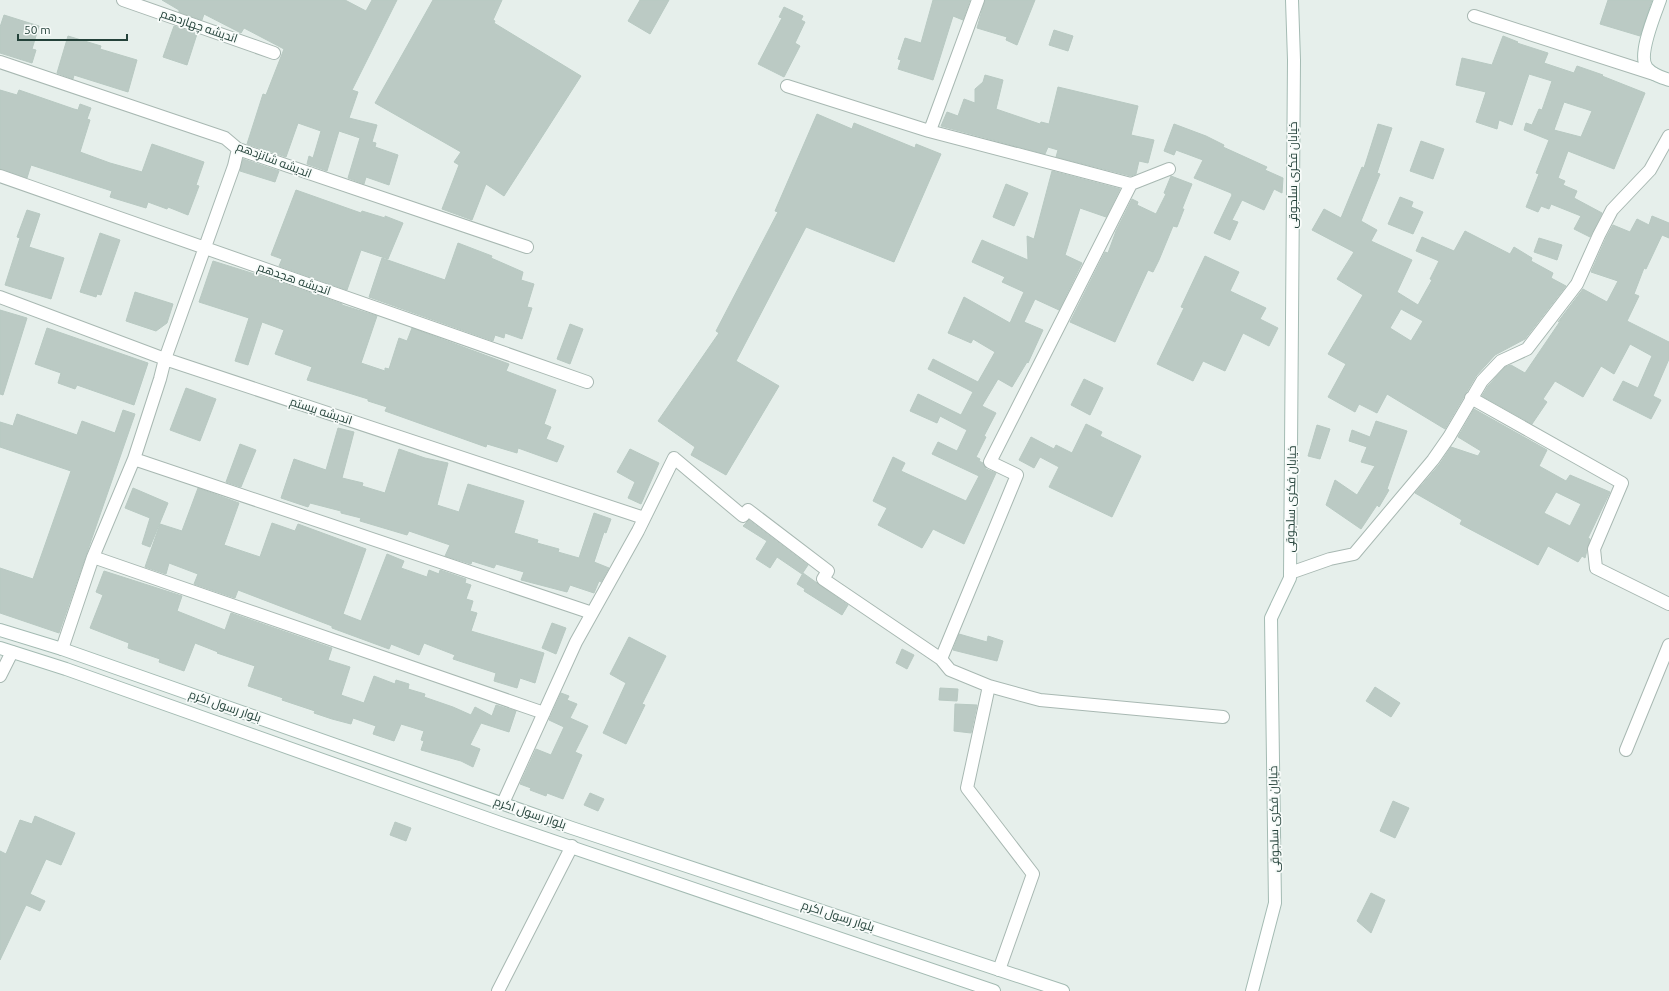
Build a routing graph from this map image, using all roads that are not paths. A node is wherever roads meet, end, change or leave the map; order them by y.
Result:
1 (123, 0) edge
2 (978, 0) edge
3 (1292, 0) edge
4 (1660, 0) edge
5 (1474, 16) dead end
6 (274, 53) dead end
7 (0, 62) edge
8 (1654, 74) junction
9 (1669, 80) edge
10 (787, 86) dead end
11 (929, 131) junction
12 (1669, 136) edge
13 (238, 149) junction
14 (1169, 169) dead end
15 (0, 176) edge
16 (1131, 184) junction
17 (526, 247) dead end
18 (205, 248) junction
19 (0, 298) edge
20 (165, 359) junction
21 (587, 382) dead end
22 (1471, 398) junction
23 (134, 459) junction
24 (644, 518) junction
25 (93, 556) junction
26 (1290, 573) junction
27 (1669, 604) edge
28 (592, 613) junction
29 (0, 630) edge
30 (1669, 646) edge
31 (0, 648) edge
32 (62, 649) junction
33 (12, 652) junction
34 (941, 660) junction
35 (0, 676) edge
36 (989, 686) junction
37 (544, 713) junction
38 (1223, 717) dead end
39 (1626, 750) dead end
40 (503, 803) junction
41 (572, 846) junction
42 (999, 970) junction
43 (988, 990) edge
44 (498, 991) edge
45 (1063, 991) edge
46 (1252, 991) edge

1 - 6 street, اندیشه چهاردهم
2 - 11 street
3 - 26 street, خیابان فکری سلجوقی
4 - 8 street
5 - 8 street
7 - 13 street, اندیشه شانزدهم
8 - 9 street
10 - 11 street
11 - 16 street
12 - 22 street
13 - 17 street, اندیشه شانزدهم
13 - 18 street
14 - 16 street
15 - 18 street, اندیشه هجدهم
16 - 34 street
18 - 20 street
18 - 21 street, اندیشه هجدهم
19 - 20 street, اندیشه بیستم
20 - 23 street
20 - 24 street, اندیشه بیستم
22 - 26 street
22 - 27 street
23 - 25 street
23 - 28 street
24 - 28 street
24 - 34 street
25 - 32 street
25 - 37 street
26 - 46 street, خیابان فکری سلجوقی
28 - 37 street
29 - 32 street, بلوار رسول اکرم
30 - 39 street
31 - 33 street, بلوار رسول اکرم
32 - 40 street, بلوار رسول اکرم
33 - 35 street
33 - 41 street, بلوار رسول اکرم
34 - 36 street
36 - 38 street
36 - 42 street
37 - 40 street
40 - 42 street, بلوار رسول اکرم
41 - 43 street, بلوار رسول اکرم
41 - 44 street
42 - 45 street, بلوار رسول اکرم

